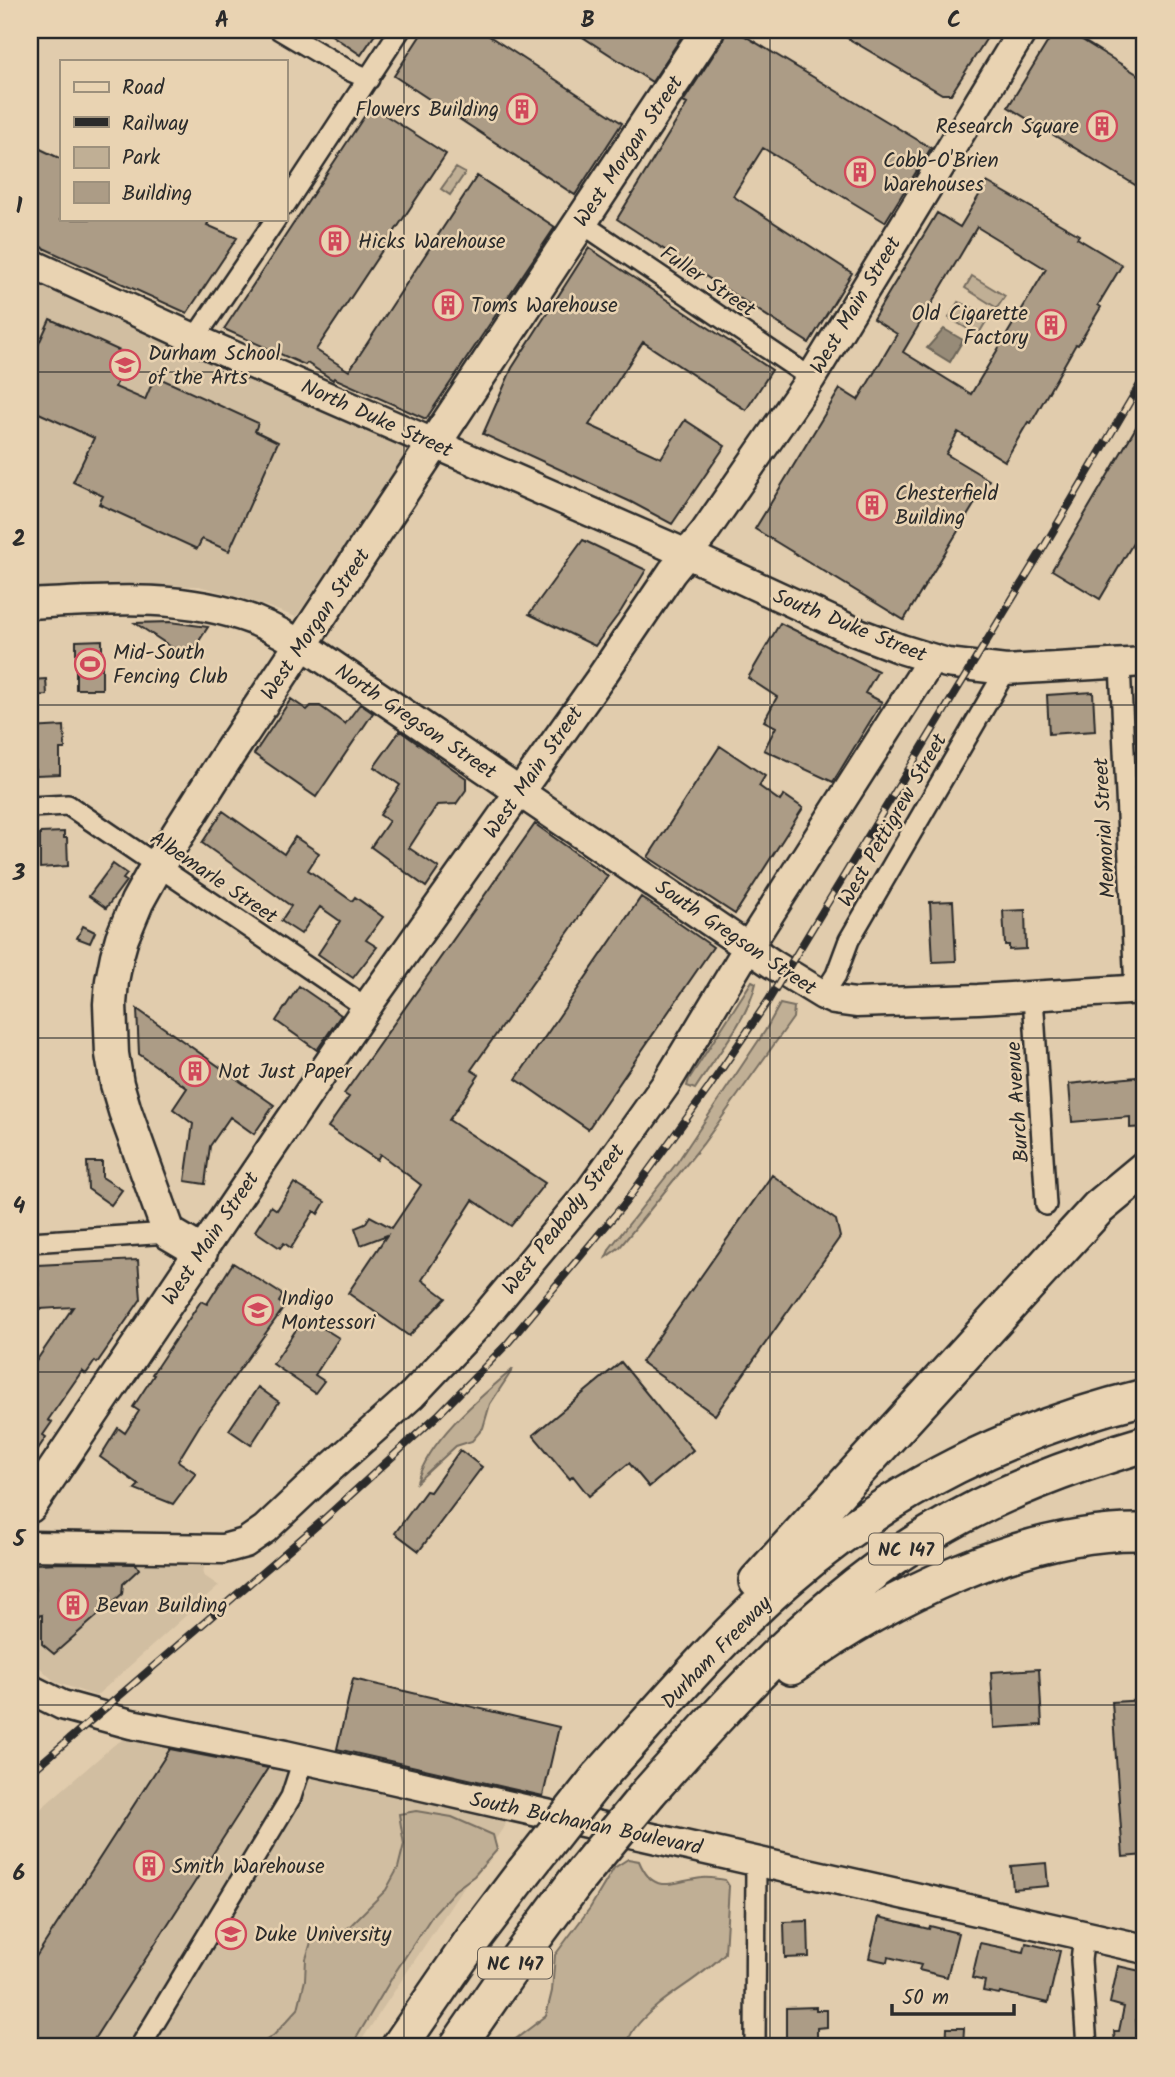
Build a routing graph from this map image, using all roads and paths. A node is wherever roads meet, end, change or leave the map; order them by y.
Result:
1 (280, 30) edge
2 (400, 30) edge
3 (708, 30) edge
4 (1023, 30) edge
5 (369, 79) junction
6 (287, 202) edge
7 (275, 220) edge
8 (580, 222) junction
9 (30, 263) edge
10 (195, 338) junction
11 (811, 378) junction
12 (433, 444) junction
13 (687, 554) junction
14 (30, 604) edge
15 (301, 644) junction
16 (932, 659) junction
17 (1132, 663) edge
18 (1006, 670) junction
19 (519, 791) junction
20 (30, 807) edge
21 (158, 866) junction
22 (749, 946) junction
23 (1140, 989) edge
24 (823, 996) junction
25 (1033, 996) junction
26 (366, 1008) junction
27 (1145, 1169) edge
28 (1046, 1205) dead end
29 (169, 1233) junction
30 (30, 1242) edge
31 (201, 1252) junction
32 (1145, 1396) edge
33 (1145, 1444) edge
34 (30, 1506) edge
35 (1145, 1532) edge
36 (30, 1546) edge
37 (716, 1648) junction
38 (30, 1689) edge
39 (711, 1723) junction
40 (303, 1760) junction
41 (756, 1860) junction
42 (1084, 1936) junction
43 (1145, 1949) edge
44 (140, 2047) edge
45 (398, 2047) edge
46 (457, 2047) edge
47 (755, 2047) edge
48 (1087, 2047) edge

1 - 5 street
2 - 5 street
3 - 8 main road, West Morgan Street
4 - 11 main road, West Main Street
5 - 6 street
7 - 10 street
8 - 11 street, Fuller Street
8 - 12 main road, West Morgan Street
9 - 10 main road, North Duke Street
10 - 12 main road, North Duke Street
11 - 13 main road, West Main Street
12 - 13 main road, North Duke Street
12 - 15 main road, West Morgan Street
13 - 16 main road, South Duke Street
13 - 19 main road, West Main Street
14 - 15 main road, North Gregson Street
15 - 19 main road, North Gregson Street
15 - 21 main road, West Morgan Street
16 - 18 main road, South Duke Street
16 - 22 main road, West Peabody Street
17 - 18 main road, South Duke Street
17 - 23 street, Memorial Street
18 - 24 street, West Pettigrew Street
19 - 22 main road, South Gregson Street
19 - 26 main road, West Main Street
20 - 21 street, Albemarle Street
21 - 26 street, Albemarle Street
21 - 29 main road, West Morgan Street
22 - 24 main road, South Gregson Street
22 - 36 main road, West Peabody Street
23 - 25 main road, South Gregson Street
24 - 25 main road, South Gregson Street
25 - 28 street, Burch Avenue
26 - 31 main road, West Main Street
27 - 37 highway
29 - 30 street
29 - 31 main road
31 - 34 main road, West Main Street
32 - 37 highway, Durham Freeway / NC 147
33 - 39 highway, NC 147
35 - 39 highway
37 - 45 highway, Durham Freeway / NC 147, bridge
38 - 40 main road, South Buchanan Boulevard
39 - 46 highway, NC 147, bridge
40 - 41 main road, South Buchanan Boulevard
40 - 44 street
41 - 42 main road, South Buchanan Boulevard
41 - 47 street
42 - 43 main road, South Buchanan Boulevard
42 - 48 street

